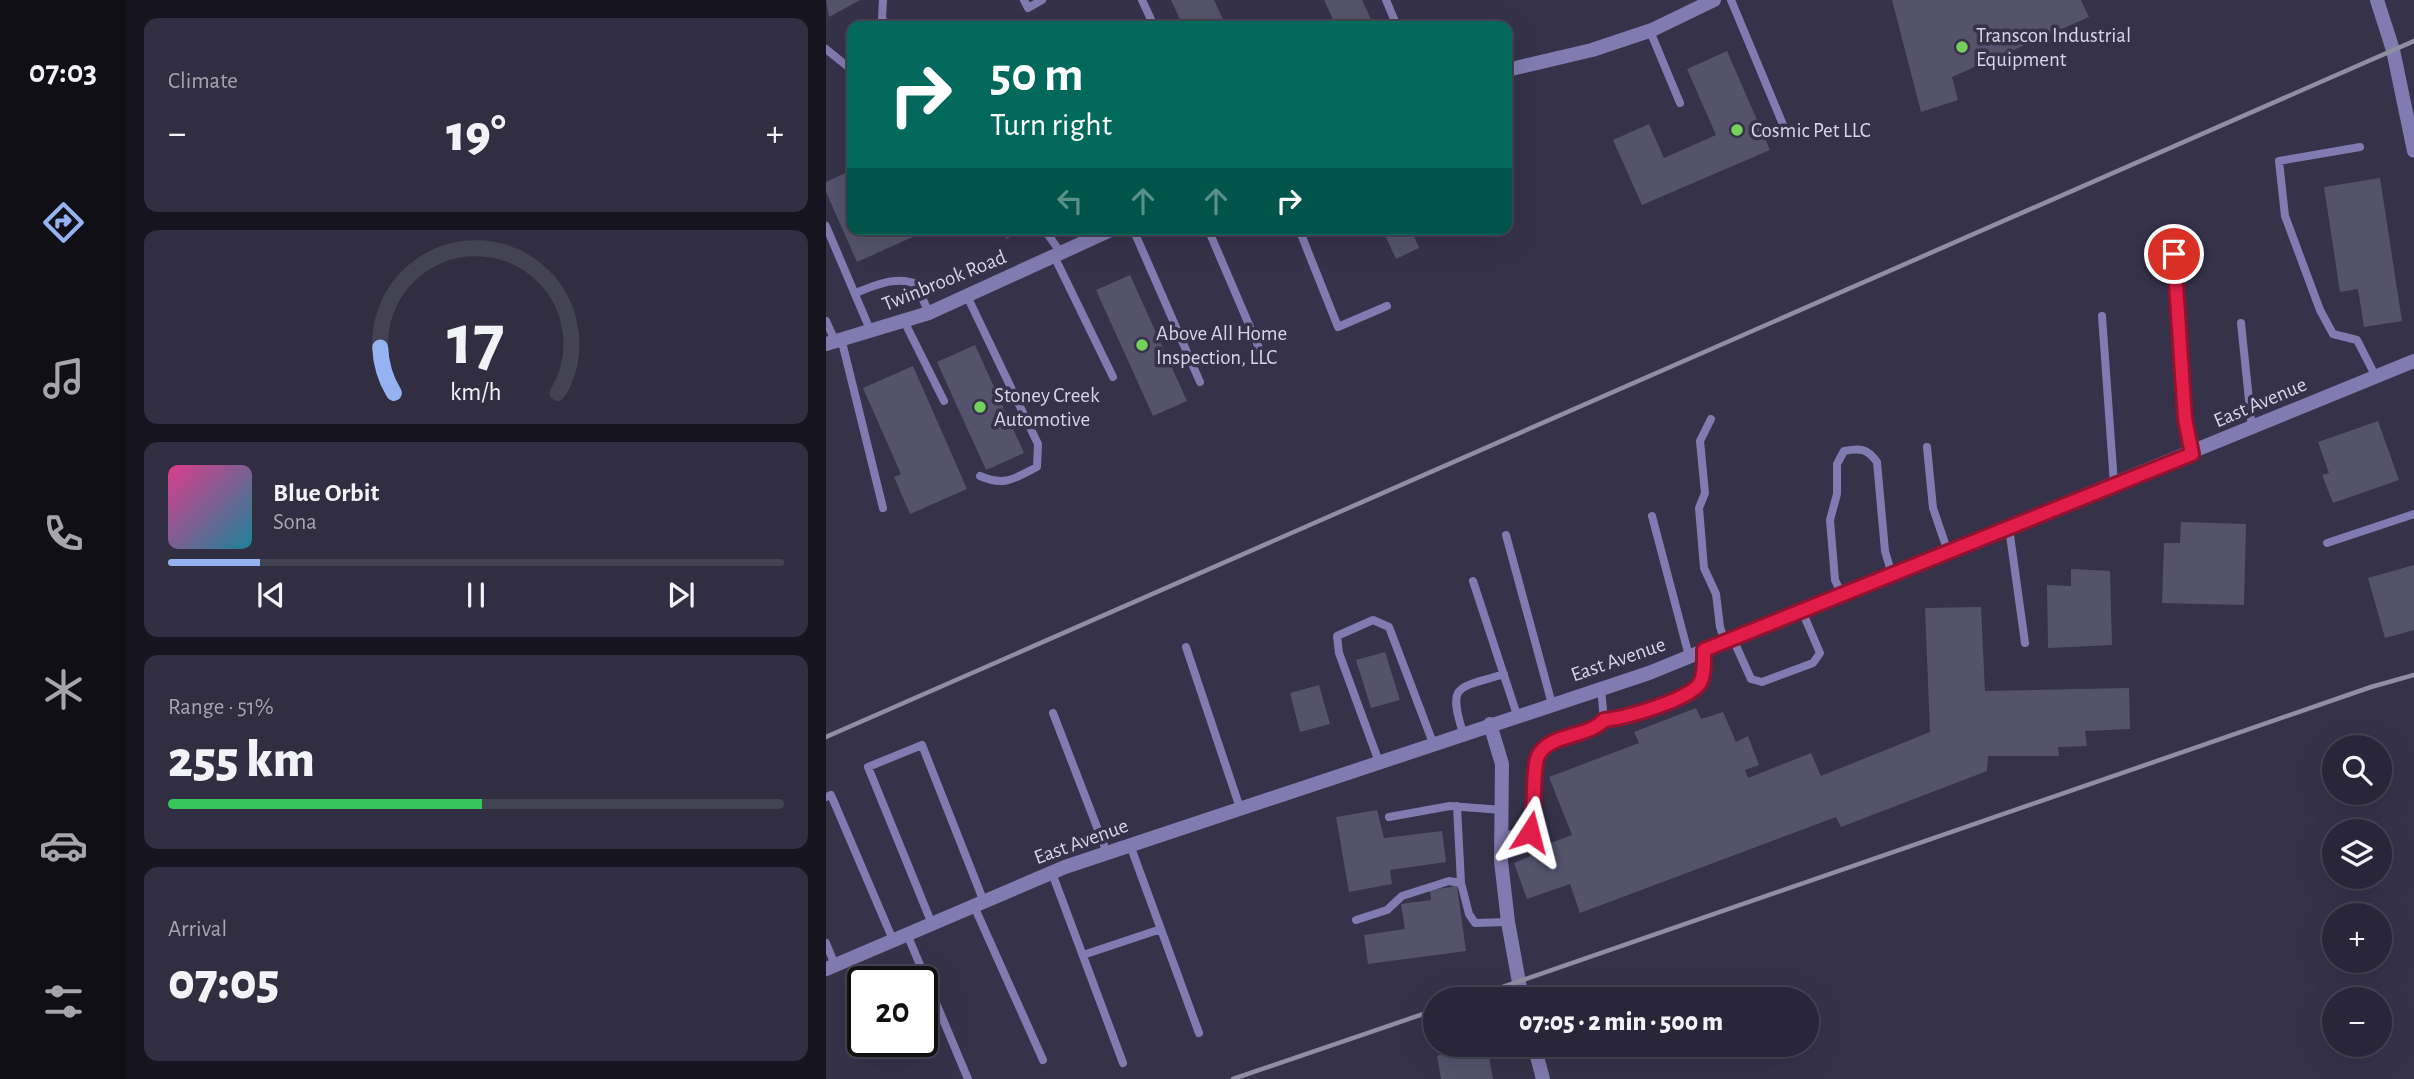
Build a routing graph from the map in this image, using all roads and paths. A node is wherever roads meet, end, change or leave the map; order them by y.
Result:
1 (883, 0) edge
2 (1024, 0) edge
3 (1042, 0) edge
4 (1142, 0) edge
5 (1386, 0) edge
6 (1714, 0) edge
7 (1731, 0) edge
8 (2377, 0) edge
9 (884, 21) edge
10 (1152, 21) edge
11 (1395, 21) edge
12 (1650, 31) junction
13 (826, 49) edge
14 (847, 66) edge
15 (1512, 69) edge
16 (1680, 103) dead end
17 (1784, 127) dead end
18 (2360, 147) dead end
19 (2414, 151) edge
20 (826, 226) edge
21 (1047, 235) edge
22 (1100, 235) edge
23 (1136, 235) edge
24 (1211, 235) edge
25 (1301, 235) edge
26 (2174, 254) dead end
27 (1057, 255) junction
28 (855, 293) junction
29 (967, 296) junction
30 (1387, 306) dead end
31 (929, 313) junction
32 (2102, 316) dead end
33 (826, 321) edge
34 (904, 321) junction
35 (2241, 323) dead end
36 (871, 332) junction
37 (835, 343) edge
38 (1259, 348) dead end
39 (2414, 361) edge
40 (1113, 377) dead end
41 (2376, 377) junction
42 (1200, 382) dead end
43 (944, 401) dead end
44 (1712, 419) dead end
45 (2252, 429) junction
46 (1927, 447) dead end
47 (2192, 454) junction
48 (980, 476) dead end
49 (2115, 485) junction
50 (883, 508) dead end
51 (2414, 514) edge
52 (1652, 516) dead end
53 (2009, 528) junction
54 (1506, 535) dead end
55 (2327, 543) dead end
56 (1948, 552) junction
57 (1892, 575) junction
58 (1473, 581) dead end
59 (1842, 595) junction
60 (1802, 611) junction
61 (1729, 640) junction
62 (2025, 643) dead end
63 (1186, 647) dead end
64 (1704, 650) junction
65 (1689, 656) junction
66 (1504, 674) junction
67 (1601, 688) junction
68 (1552, 705) junction
69 (1052, 713) dead end
70 (1517, 715) junction
71 (1604, 720) junction
72 (1490, 724) junction
73 (1463, 733) junction
74 (1433, 743) junction
75 (1379, 762) junction
76 (826, 797) edge
77 (1457, 807) junction
78 (1240, 808) junction
79 (1502, 810) junction
80 (1389, 817) dead end
81 (1501, 835) junction
82 (1130, 845) junction
83 (1107, 853) junction
84 (1052, 873) junction
85 (1461, 883) junction
86 (979, 904) junction
87 (1356, 920) dead end
88 (1508, 922) junction
89 (932, 924) junction
90 (1161, 929) junction
91 (900, 937) junction
92 (826, 943) edge
93 (1083, 955) junction
94 (831, 967) edge
95 (1520, 987) edge
96 (1199, 1033) dead end
97 (1537, 1057) edge
98 (1043, 1060) dead end
99 (1123, 1063) dead end
100 (968, 1079) edge
101 (1543, 1079) edge

1 - 9 lane
2 - 3 lane
4 - 10 lane
5 - 11 lane
6 - 12 street
7 - 17 lane
8 - 19 street
12 - 15 street
12 - 16 lane
13 - 14 lane
18 - 41 lane
20 - 28 lane
21 - 27 lane
22 - 27 street, Twinbrook Road
23 - 42 lane
24 - 38 lane
25 - 30 lane
26 - 47 lane
27 - 29 street, Twinbrook Road
27 - 40 lane
28 - 31 lane
28 - 36 lane
29 - 31 street, Twinbrook Road
29 - 48 lane
31 - 34 street, Twinbrook Road
32 - 49 lane
33 - 37 lane
34 - 36 street, Twinbrook Road
34 - 43 lane
35 - 45 lane
36 - 37 street, Twinbrook Road
37 - 50 lane
39 - 41 street, East Avenue
41 - 45 street, East Avenue
44 - 61 lane
45 - 47 street, East Avenue
46 - 56 lane
47 - 49 street, East Avenue
49 - 53 street, East Avenue
51 - 55 lane
52 - 65 lane
53 - 56 street, East Avenue
53 - 62 lane
54 - 68 lane
56 - 57 street, East Avenue
57 - 59 street, East Avenue
57 - 59 lane
58 - 66 lane
59 - 60 street, East Avenue
60 - 61 street, East Avenue
60 - 61 lane
61 - 64 street, East Avenue
63 - 78 lane
64 - 65 street, East Avenue
64 - 71 lane
65 - 67 street, East Avenue
66 - 70 lane
66 - 73 lane
67 - 68 street, East Avenue
67 - 71 lane
68 - 70 street, East Avenue
69 - 83 lane
70 - 72 street, East Avenue
71 - 81 lane
72 - 73 street, East Avenue
72 - 79 street
73 - 74 street, East Avenue
74 - 75 street, East Avenue
74 - 75 lane
75 - 78 street, East Avenue
76 - 91 lane
77 - 79 lane
77 - 80 lane
77 - 85 lane
78 - 82 street, East Avenue
79 - 81 street
81 - 88 street
82 - 83 street, East Avenue
82 - 90 lane
83 - 84 street, East Avenue
84 - 86 street, East Avenue
84 - 93 lane
85 - 87 lane
85 - 88 lane
86 - 89 street, East Avenue
86 - 89 lane
86 - 98 lane
88 - 95 street
89 - 91 street, East Avenue
90 - 93 lane
90 - 96 lane
91 - 94 street, East Avenue
91 - 100 lane
92 - 94 lane
93 - 99 lane
97 - 101 street

